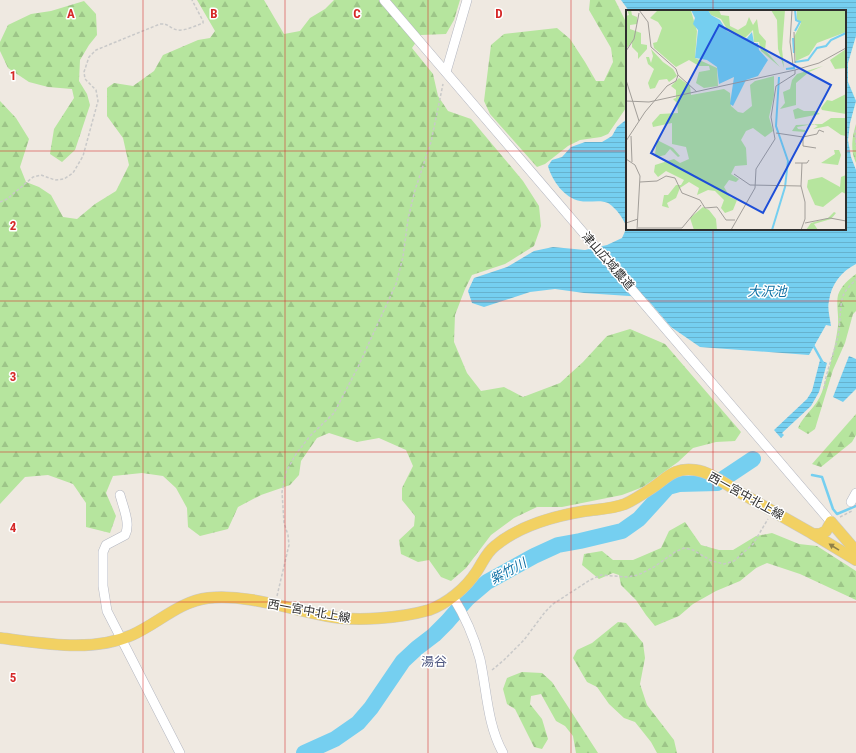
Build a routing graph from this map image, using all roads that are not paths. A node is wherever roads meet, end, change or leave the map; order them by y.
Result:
1 (384, 0) edge
2 (467, 0) edge
3 (446, 72) junction
4 (856, 493) edge
5 (120, 495) dead end
6 (853, 506) edge
7 (831, 522) junction
8 (813, 534) junction
9 (856, 551) edge
10 (856, 560) edge
11 (455, 601) junction
12 (0, 638) edge
13 (121, 639) junction
14 (180, 753) edge
15 (503, 753) edge

1 - 3 street, 津山広域農道
2 - 3 street
3 - 7 street, 津山広域農道
4 - 6 street
5 - 13 street
7 - 8 main road
7 - 9 main road
10 -> 8 main road, 西一宮中北上線
8 - 11 main road, 西一宮中北上線
11 - 13 main road, 西一宮中北上線
11 - 15 street
12 - 13 main road, 西一宮中北上線
13 - 14 street

